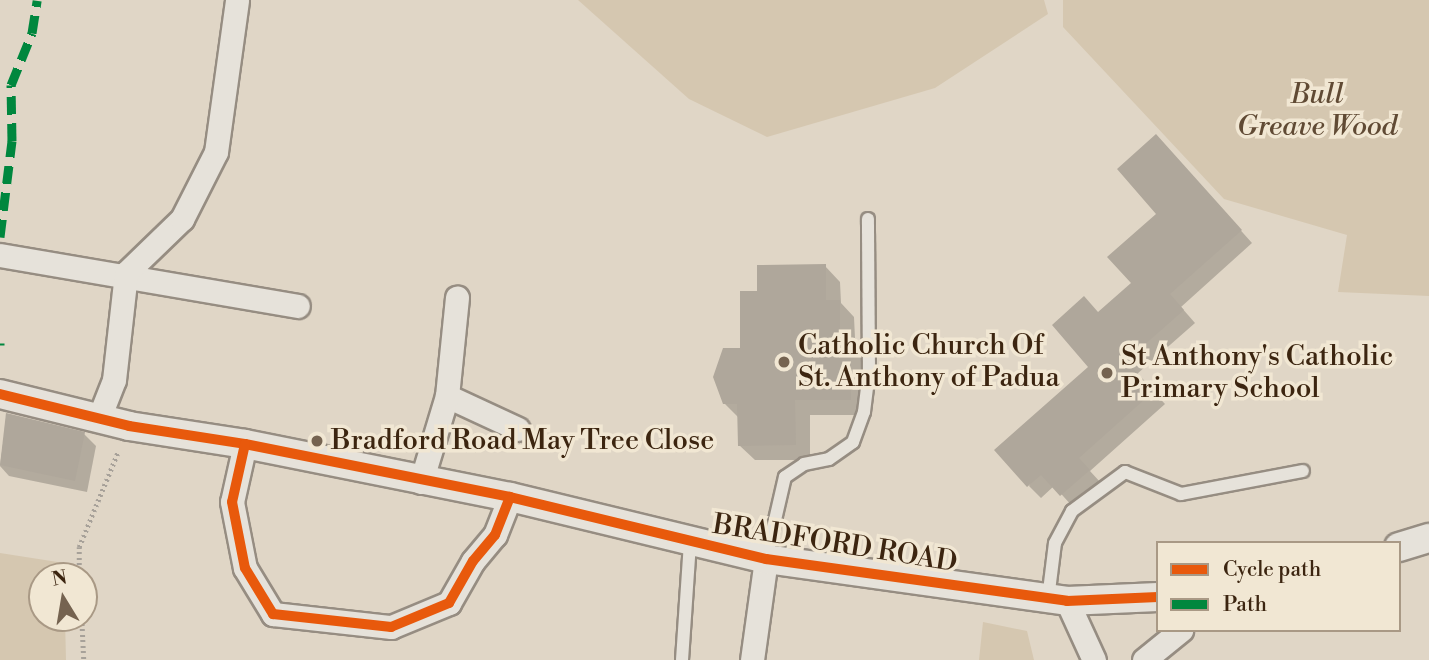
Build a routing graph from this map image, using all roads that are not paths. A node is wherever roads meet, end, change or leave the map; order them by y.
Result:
1 (237, 0) edge
2 (868, 219) dead end
3 (0, 255) edge
4 (126, 273) junction
5 (457, 298) dead end
6 (298, 306) dead end
7 (0, 394) edge
8 (447, 396) junction
9 (99, 418) junction
10 (517, 429) dead end
11 (244, 444) junction
12 (1303, 471) dead end
13 (421, 482) junction
14 (510, 497) junction
15 (1429, 538) edge
16 (690, 543) junction
17 (1401, 546) edge
18 (766, 559) junction
19 (1156, 597) edge
20 (1057, 600) junction
21 (1179, 632) edge
22 (758, 658) edge
23 (682, 660) edge
24 (1094, 660) edge
25 (1144, 660) edge

1 - 4 street
2 - 18 lane
3 - 4 street
4 - 6 street
4 - 9 street
5 - 8 street
7 - 9 street, BRADFORD ROAD
8 - 10 street
8 - 13 street
9 - 11 street, BRADFORD ROAD
11 - 13 street, BRADFORD ROAD
11 - 14 street
12 - 20 lane
13 - 14 street, BRADFORD ROAD
14 - 16 street, BRADFORD ROAD
15 - 17 street
16 - 18 street, BRADFORD ROAD
16 - 23 lane
18 - 20 street, BRADFORD ROAD
18 - 22 street
19 - 20 street, BRADFORD ROAD
20 - 24 street
21 - 25 street

